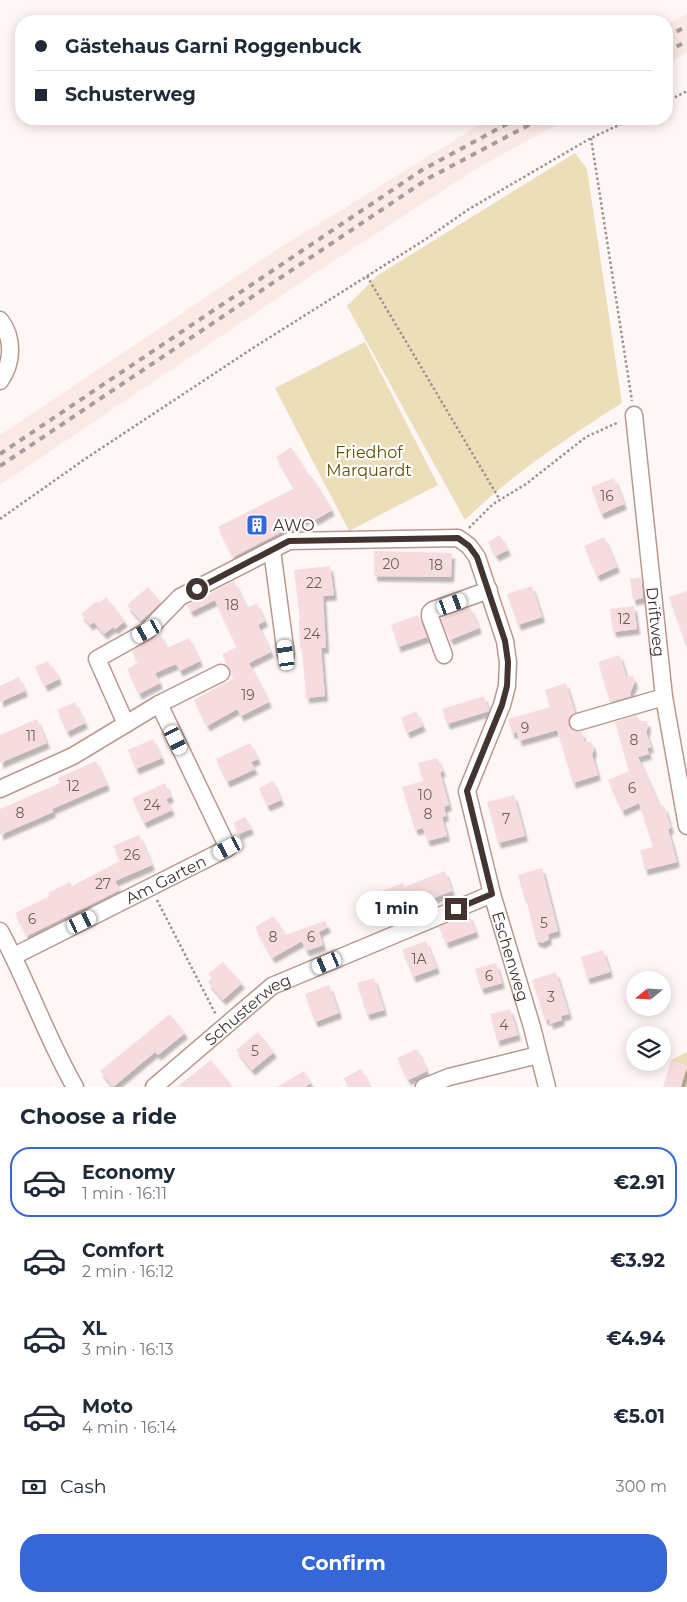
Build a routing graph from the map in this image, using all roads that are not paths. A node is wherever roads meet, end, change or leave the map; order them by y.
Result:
1 (0, 320) edge
2 (0, 381) edge
3 (634, 415) road end
4 (272, 550) junction
5 (489, 590) junction
6 (286, 655) dead end
7 (444, 655) dead end
8 (220, 673) dead end
9 (664, 697) junction
10 (159, 704) junction
11 (578, 722) dead end
12 (126, 724) junction
13 (0, 789) edge
14 (687, 826) edge
15 (492, 894) junction
16 (0, 931) edge
17 (14, 956) junction
18 (538, 1055) junction
19 (61, 1064) junction
20 (66, 1087) edge
21 (75, 1087) edge
22 (154, 1087) edge
23 (424, 1087) edge
24 (547, 1087) edge

1 - 2 street
3 - 9 street, Driftweg
4 - 5 street, Eschenweg
4 - 6 street
4 - 12 street
5 - 7 street
5 - 15 street, Eschenweg
8 - 10 street
9 - 11 street
9 - 14 street, Driftweg
10 - 12 street
10 - 17 street, Am Garten
12 - 13 street
15 - 18 street, Eschenweg
15 - 22 street, Schusterweg
16 - 17 street
17 - 19 street
18 - 23 street
18 - 24 street, Eschenweg
19 - 20 street
19 - 21 street

